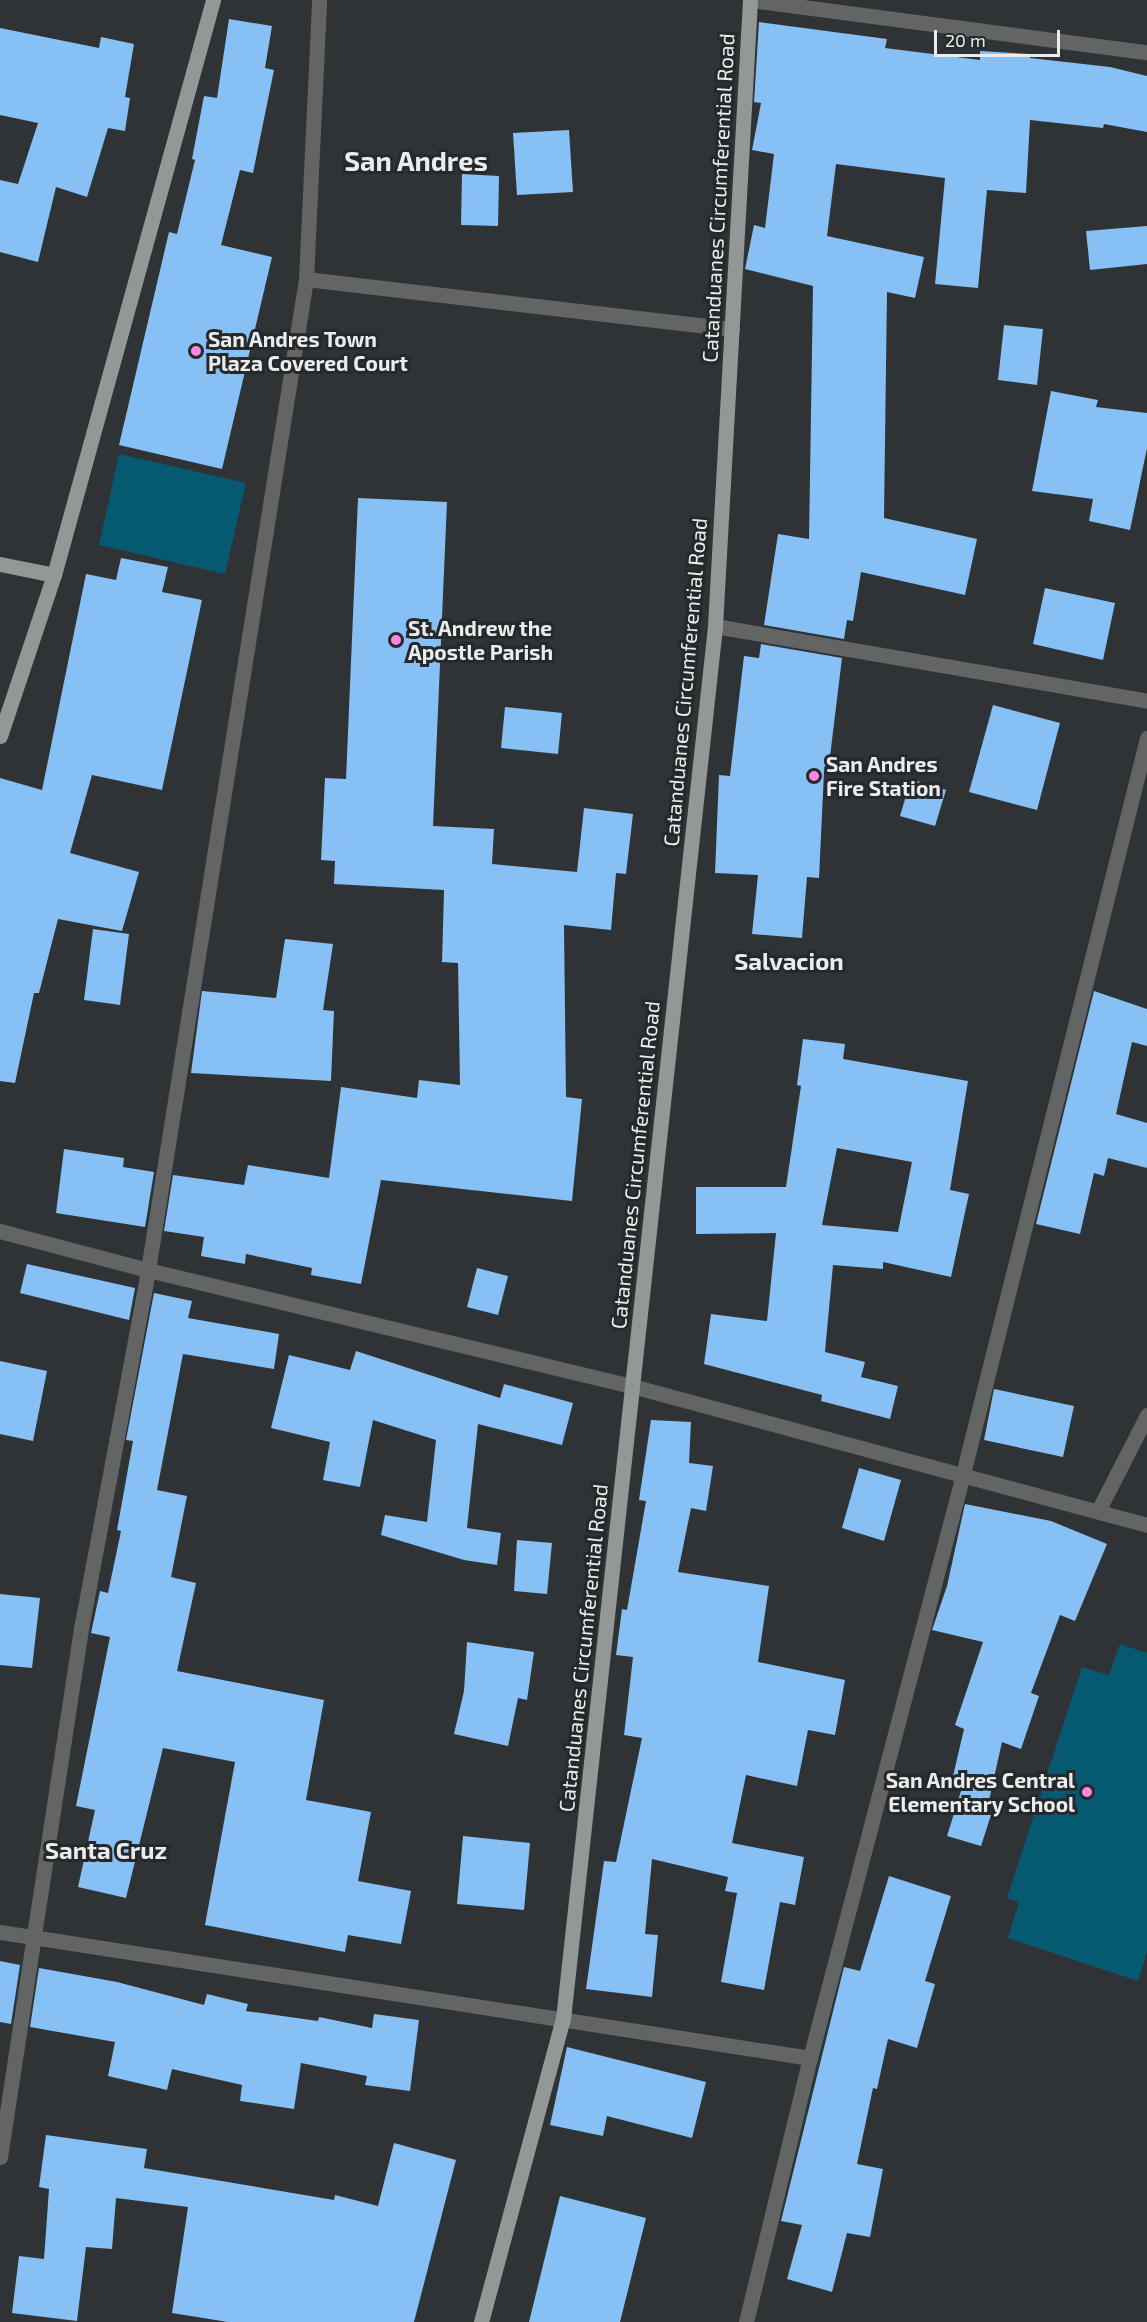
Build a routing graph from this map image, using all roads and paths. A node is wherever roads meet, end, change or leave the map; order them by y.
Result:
1 (213, 0) edge
2 (319, 0) edge
3 (750, 0) edge
4 (1147, 52) edge
5 (306, 279) junction
6 (732, 329) junction
7 (0, 564) edge
8 (54, 575) junction
9 (715, 626) junction
10 (1147, 701) edge
11 (0, 736) edge
12 (1147, 738) edge
13 (0, 1231) edge
14 (148, 1270) junction
15 (632, 1386) junction
16 (1147, 1415) edge
17 (962, 1478) junction
18 (1099, 1509) junction
19 (1147, 1525) edge
20 (0, 1932) edge
21 (33, 1939) junction
22 (563, 2019) junction
23 (810, 2058) junction
24 (0, 2157) edge
25 (481, 2322) edge
26 (746, 2322) edge

1 - 8 main road
2 - 5 street
3 - 4 street
3 - 6 main road, Catanduanes Circumferential Road
5 - 6 street
5 - 14 street
6 - 9 main road, Catanduanes Circumferential Road
7 - 8 main road
8 - 11 main road
9 - 10 street
9 - 15 main road, Catanduanes Circumferential Road
12 - 17 street
13 - 14 street
14 - 15 street
14 - 21 street
15 - 17 street
15 - 22 main road, Catanduanes Circumferential Road
16 - 18 street
17 - 18 street
17 - 23 street
18 - 19 street
20 - 21 street
21 - 22 street
21 - 24 street
22 - 23 street
22 - 25 main road, Catanduanes Circumferential Road
23 - 26 street

